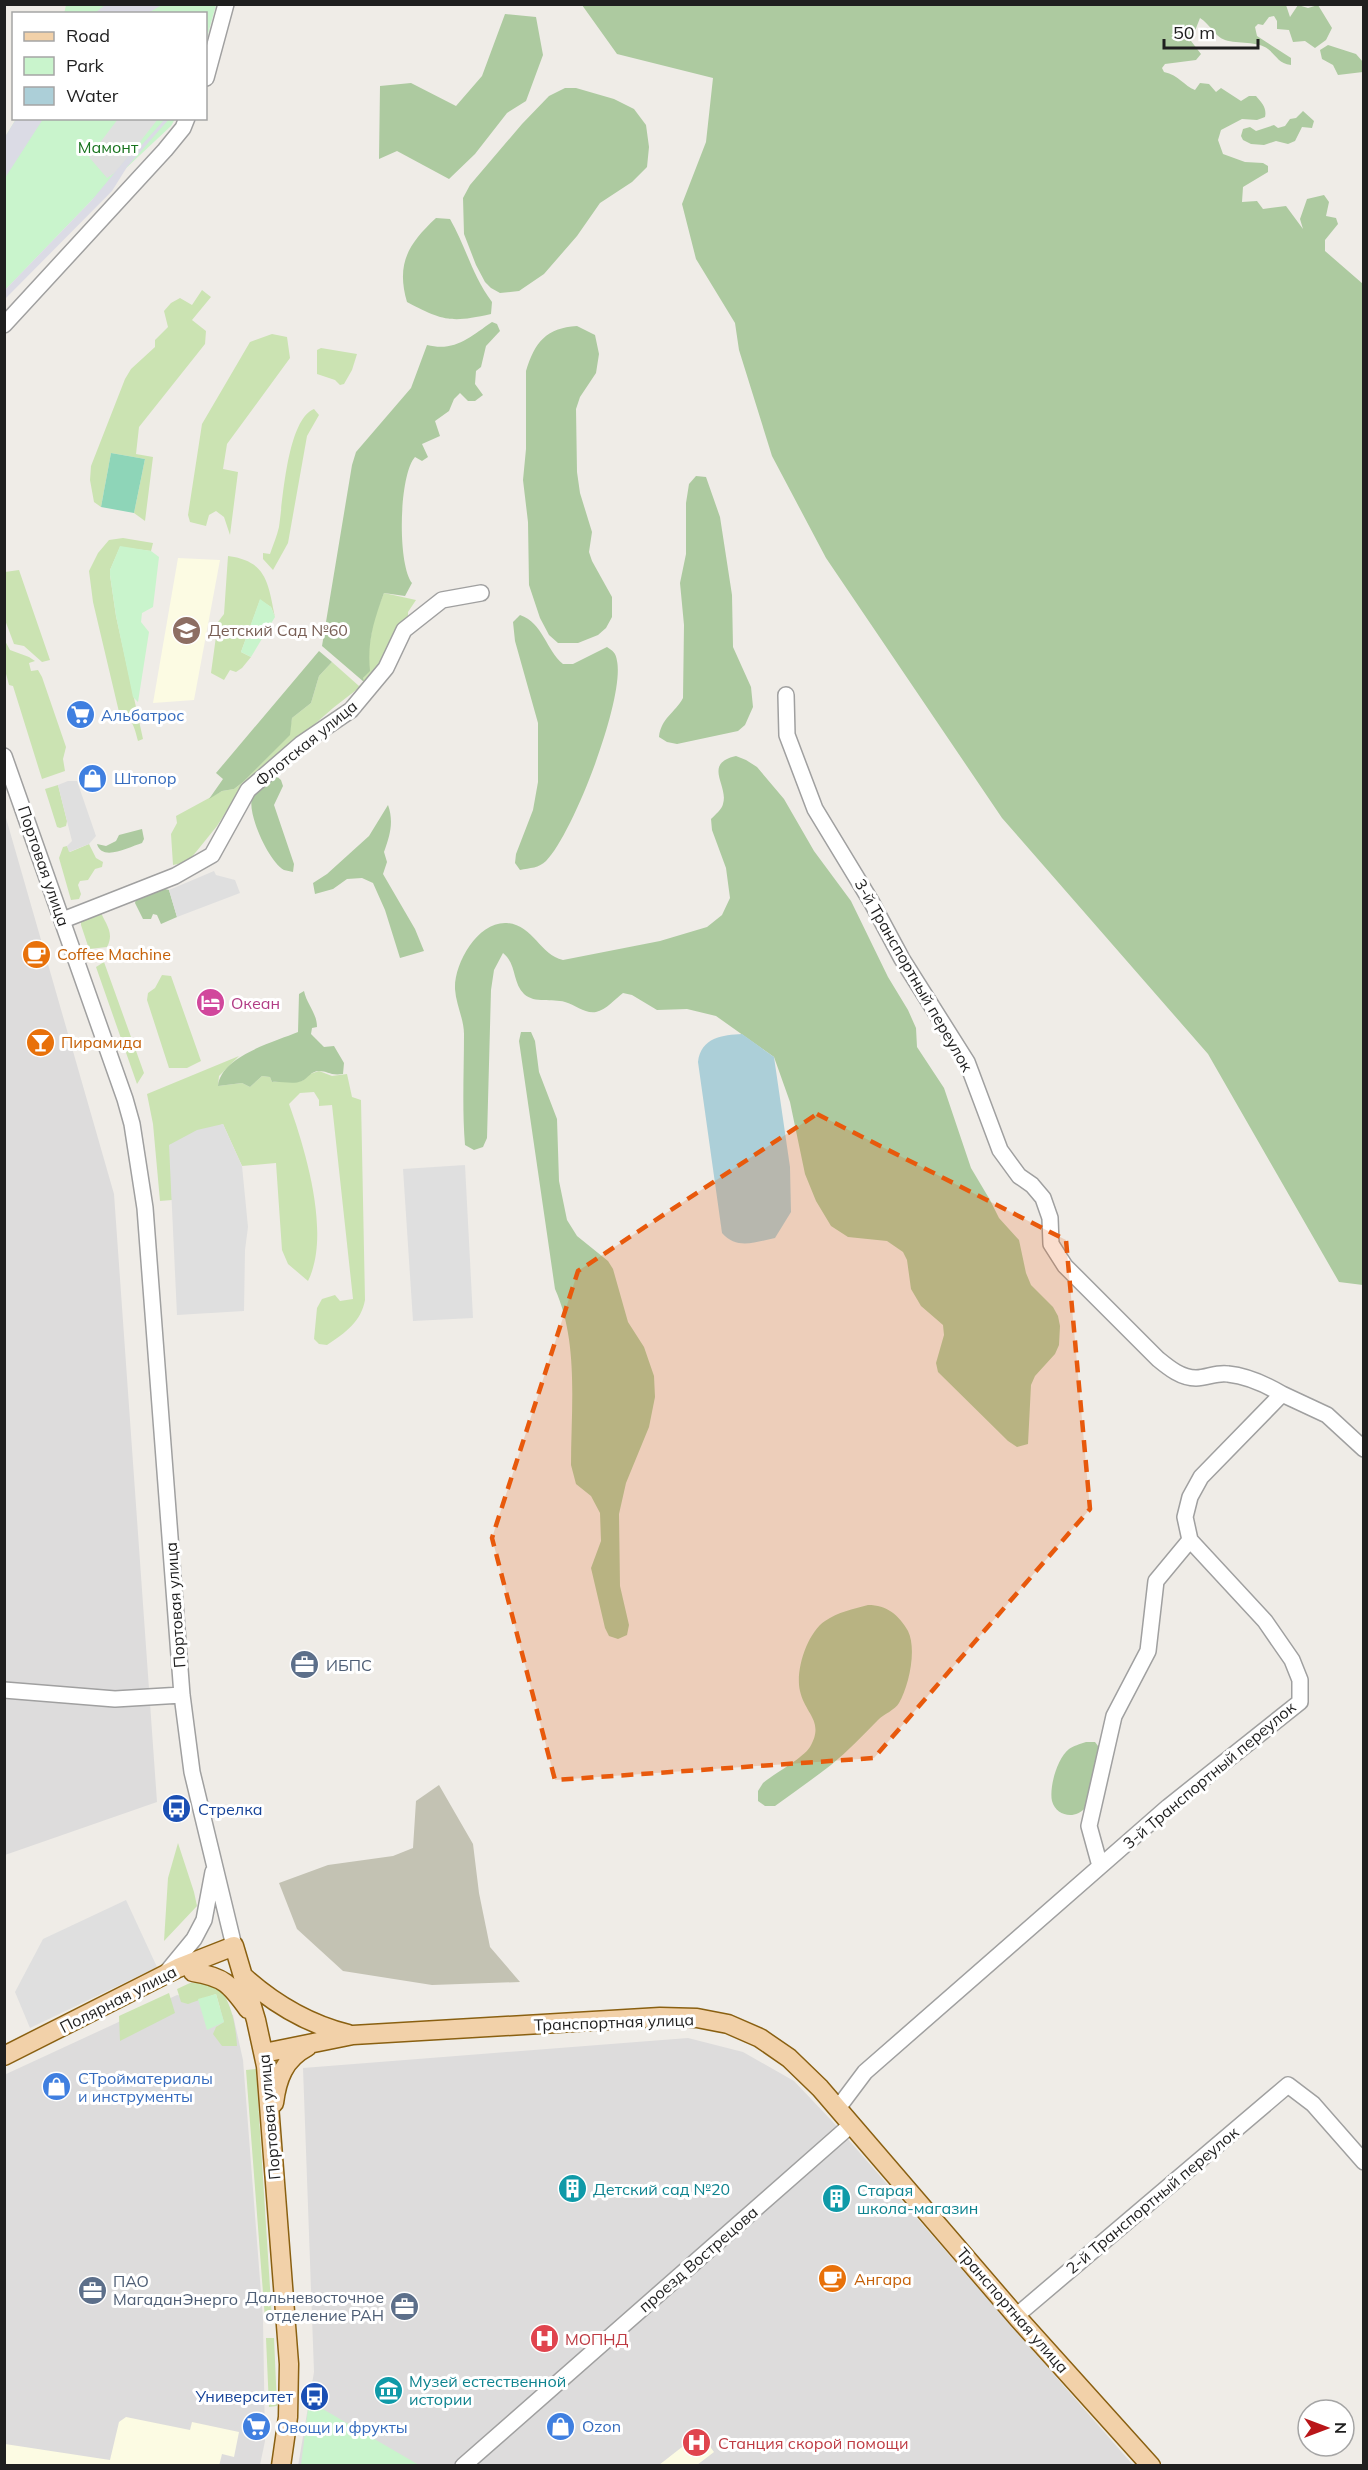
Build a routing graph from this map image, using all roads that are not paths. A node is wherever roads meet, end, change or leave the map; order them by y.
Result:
1 (226, 4) edge
2 (207, 74) edge
3 (186, 120) edge
4 (4, 325) edge
5 (481, 593) dead end
6 (786, 695) dead end
7 (4, 756) edge
8 (63, 920) junction
9 (1281, 1394) junction
10 (1364, 1449) edge
11 (1190, 1540) junction
12 (4, 1690) edge
13 (182, 1695) junction
14 (1100, 1866) junction
15 (215, 1867) junction
16 (234, 1946) junction
17 (193, 1972) junction
18 (164, 1975) junction
19 (243, 1976) junction
20 (256, 2020) junction
21 (353, 2035) junction
22 (318, 2042) junction
23 (264, 2054) junction
24 (4, 2056) edge
25 (838, 2108) junction
26 (852, 2124) junction
27 (271, 2126) junction
28 (1364, 2162) edge
29 (1016, 2316) junction
30 (281, 2466) edge
31 (463, 2466) edge
32 (1151, 2466) edge

1 - 2 street
3 - 4 street
5 - 8 street, Флотская улица
6 - 9 street, 3-й Транспортный переулок
7 - 8 street, Портовая улица
8 - 13 street, Портовая улица
9 - 10 street, 3-й Транспортный переулок
9 - 11 street
11 - 14 street
11 - 14 street, 3-й Транспортный переулок
12 - 13 street
13 - 15 street, Портовая улица
14 - 25 street, 3-й Транспортный переулок
15 - 16 street, Портовая улица
15 - 18 street
16 - 18 main road, Полярная улица
16 - 19 main road, Портовая улица
17 - 18 main road
17 - 19 main road
17 - 20 main road
18 - 24 main road, Полярная улица
19 - 20 main road, Портовая улица
19 - 21 main road, Транспортная улица
20 - 23 main road, Портовая улица
21 - 22 main road, Транспортная улица
21 - 25 main road, Транспортная улица
22 - 23 main road, Транспортная улица
22 - 27 main road
23 - 27 main road, Портовая улица
25 - 26 main road, Транспортная улица
26 - 29 main road, Транспортная улица
26 - 31 street, проезд Вострецова
27 - 30 main road, Портовая улица
28 - 29 street, 2-й Транспортный переулок
29 - 32 main road, Транспортная улица

